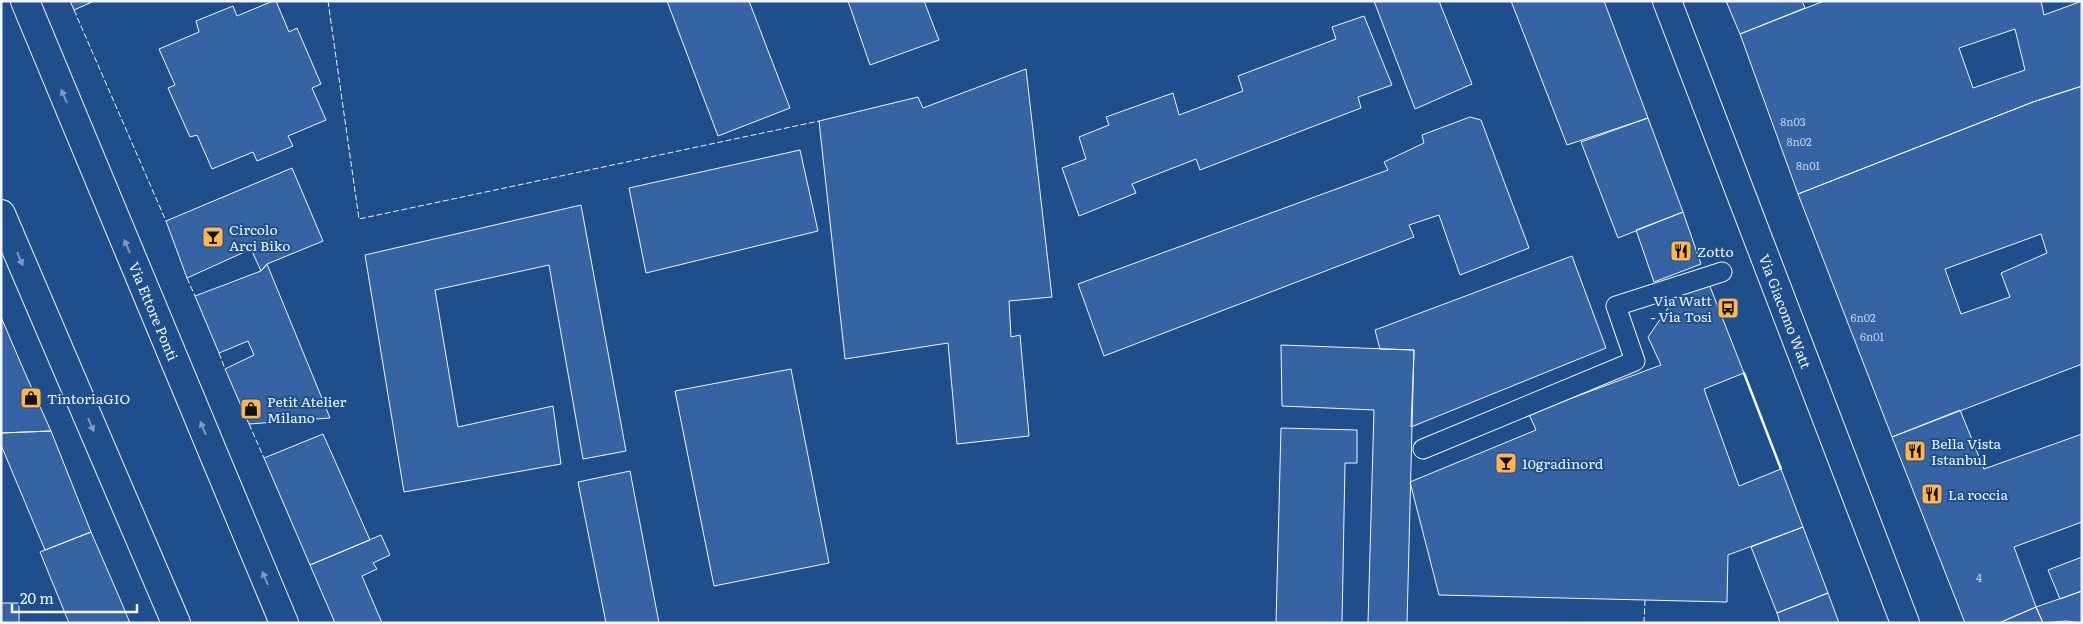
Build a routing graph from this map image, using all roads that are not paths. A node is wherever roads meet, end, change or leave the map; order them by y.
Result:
1 (25, 1) edge
2 (1667, 1) edge
3 (1, 214) edge
4 (1722, 272) dead end
5 (1422, 449) dead end
6 (176, 623) edge
7 (284, 623) edge
8 (1905, 623) edge

7 -> 1 street, Via Ettore Ponti
2 - 8 street, Via Giacomo Watt
3 -> 6 street
4 - 5 lane

